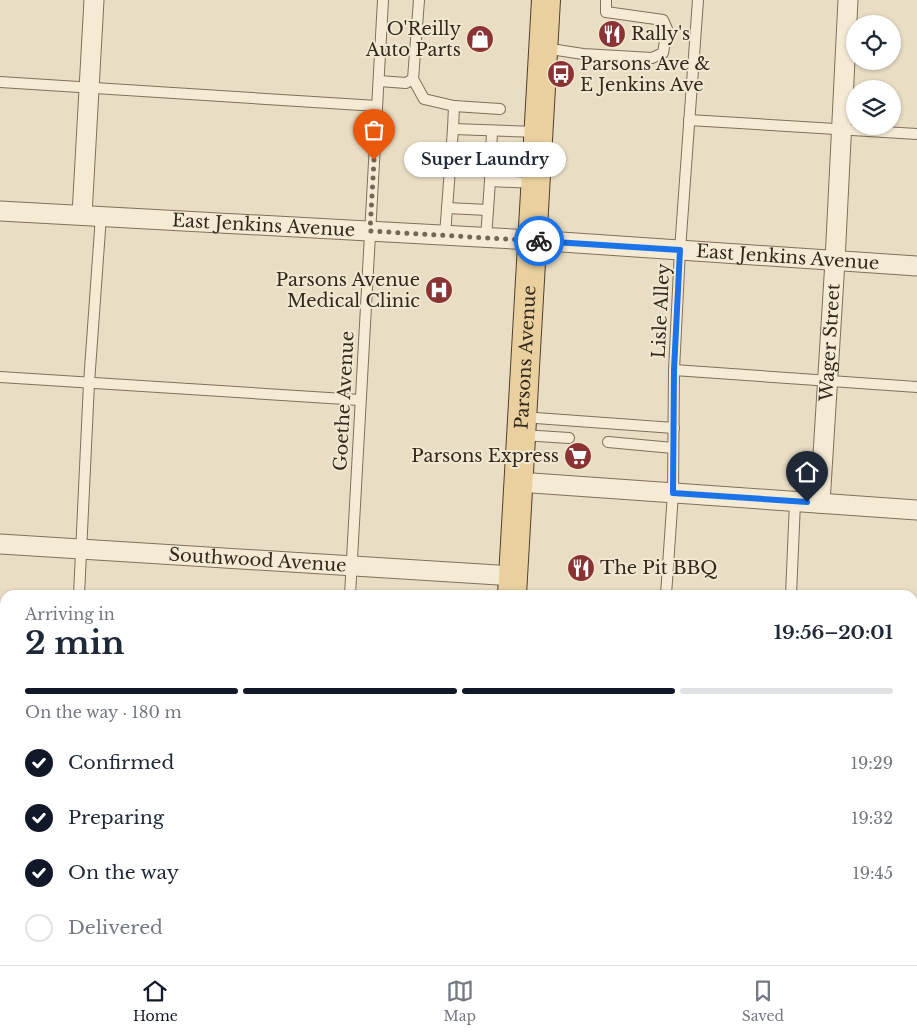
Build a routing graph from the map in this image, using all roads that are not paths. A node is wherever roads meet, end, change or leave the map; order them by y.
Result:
1 (94, 0) edge
2 (383, 0) edge
3 (419, 0) edge
4 (546, 0) edge
5 (606, 0) edge
6 (698, 0) edge
7 (848, 0) edge
8 (543, 48) junction
9 (413, 79) junction
10 (0, 82) edge
11 (378, 82) junction
12 (89, 86) junction
13 (377, 106) junction
14 (454, 106) junction
15 (500, 109) dead end
16 (689, 120) junction
17 (453, 129) junction
18 (841, 129) junction
19 (492, 131) junction
20 (538, 132) junction
21 (917, 134) edge
22 (490, 180) junction
23 (535, 183) junction
24 (447, 208) junction
25 (0, 210) edge
26 (488, 210) junction
27 (82, 215) junction
28 (100, 216) junction
29 (370, 231) junction
30 (445, 235) junction
31 (486, 238) junction
32 (532, 240) junction
33 (680, 250) junction
34 (835, 261) junction
35 (917, 266) edge
36 (674, 370) junction
37 (0, 377) edge
38 (828, 381) junction
39 (89, 383) junction
40 (917, 387) edge
41 (360, 400) junction
42 (522, 426) junction
43 (674, 428) junction
44 (568, 438) dead end
45 (608, 442) dead end
46 (673, 448) junction
47 (518, 482) junction
48 (673, 493) junction
49 (795, 502) junction
50 (820, 503) junction
51 (917, 510) edge
52 (0, 544) edge
53 (81, 550) junction
54 (351, 565) junction
55 (513, 586) edge
56 (79, 590) edge
57 (350, 590) edge
58 (666, 590) edge
59 (791, 590) edge

1 - 12 street
2 - 11 lane, Goethe Avenue
3 - 9 lane
4 - 8 main road, Parsons Avenue
5 - 8 lane
6 - 16 lane, Lisle Alley
7 - 18 street, Wager Street
8 - 20 main road, Parsons Avenue
9 - 11 lane
9 - 14 lane
10 - 12 lane
11 - 13 lane, Goethe Avenue
12 - 13 lane
12 - 27 street
13 - 29 lane, Goethe Avenue
14 - 15 lane
14 - 17 lane
16 - 18 lane
16 - 33 lane, Lisle Alley
17 - 19 lane
17 - 24 lane
18 - 21 lane
18 - 34 street, Wager Street
19 - 20 lane
19 - 22 lane
20 - 23 main road, Parsons Avenue
22 - 23 lane
22 - 26 lane
23 - 32 main road, Parsons Avenue
24 - 26 lane
24 - 30 lane
25 - 27 street, East Jenkins Avenue
26 - 31 lane
27 - 28 street, East Jenkins Avenue
28 - 29 street, East Jenkins Avenue
28 - 39 lane
29 - 30 street, East Jenkins Avenue
29 - 41 lane, Goethe Avenue
30 - 31 street, East Jenkins Avenue
31 - 32 street, East Jenkins Avenue
32 - 33 street, East Jenkins Avenue
32 - 42 main road, Parsons Avenue
33 - 34 street, East Jenkins Avenue
33 - 36 lane, Lisle Alley
34 - 35 street, East Jenkins Avenue
34 - 38 street, Wager Street
36 - 38 lane
36 - 43 lane, Lisle Alley
37 - 39 lane
38 - 40 lane
38 - 50 street, Wager Street
39 - 41 lane
39 - 53 lane
41 - 54 lane, Goethe Avenue
42 - 43 lane
42 - 44 lane
42 - 47 main road, Parsons Avenue
43 - 46 lane, Lisle Alley
45 - 46 lane
46 - 48 lane, Lisle Alley
47 - 48 street
47 - 55 main road, Parsons Avenue
48 - 49 street
48 - 58 lane, Lisle Alley
49 - 50 street
49 - 59 lane
50 - 51 street
52 - 53 street, Southwood Avenue
53 - 54 street, Southwood Avenue
53 - 56 lane
54 - 55 street, Southwood Avenue
54 - 57 lane, Goethe Avenue

